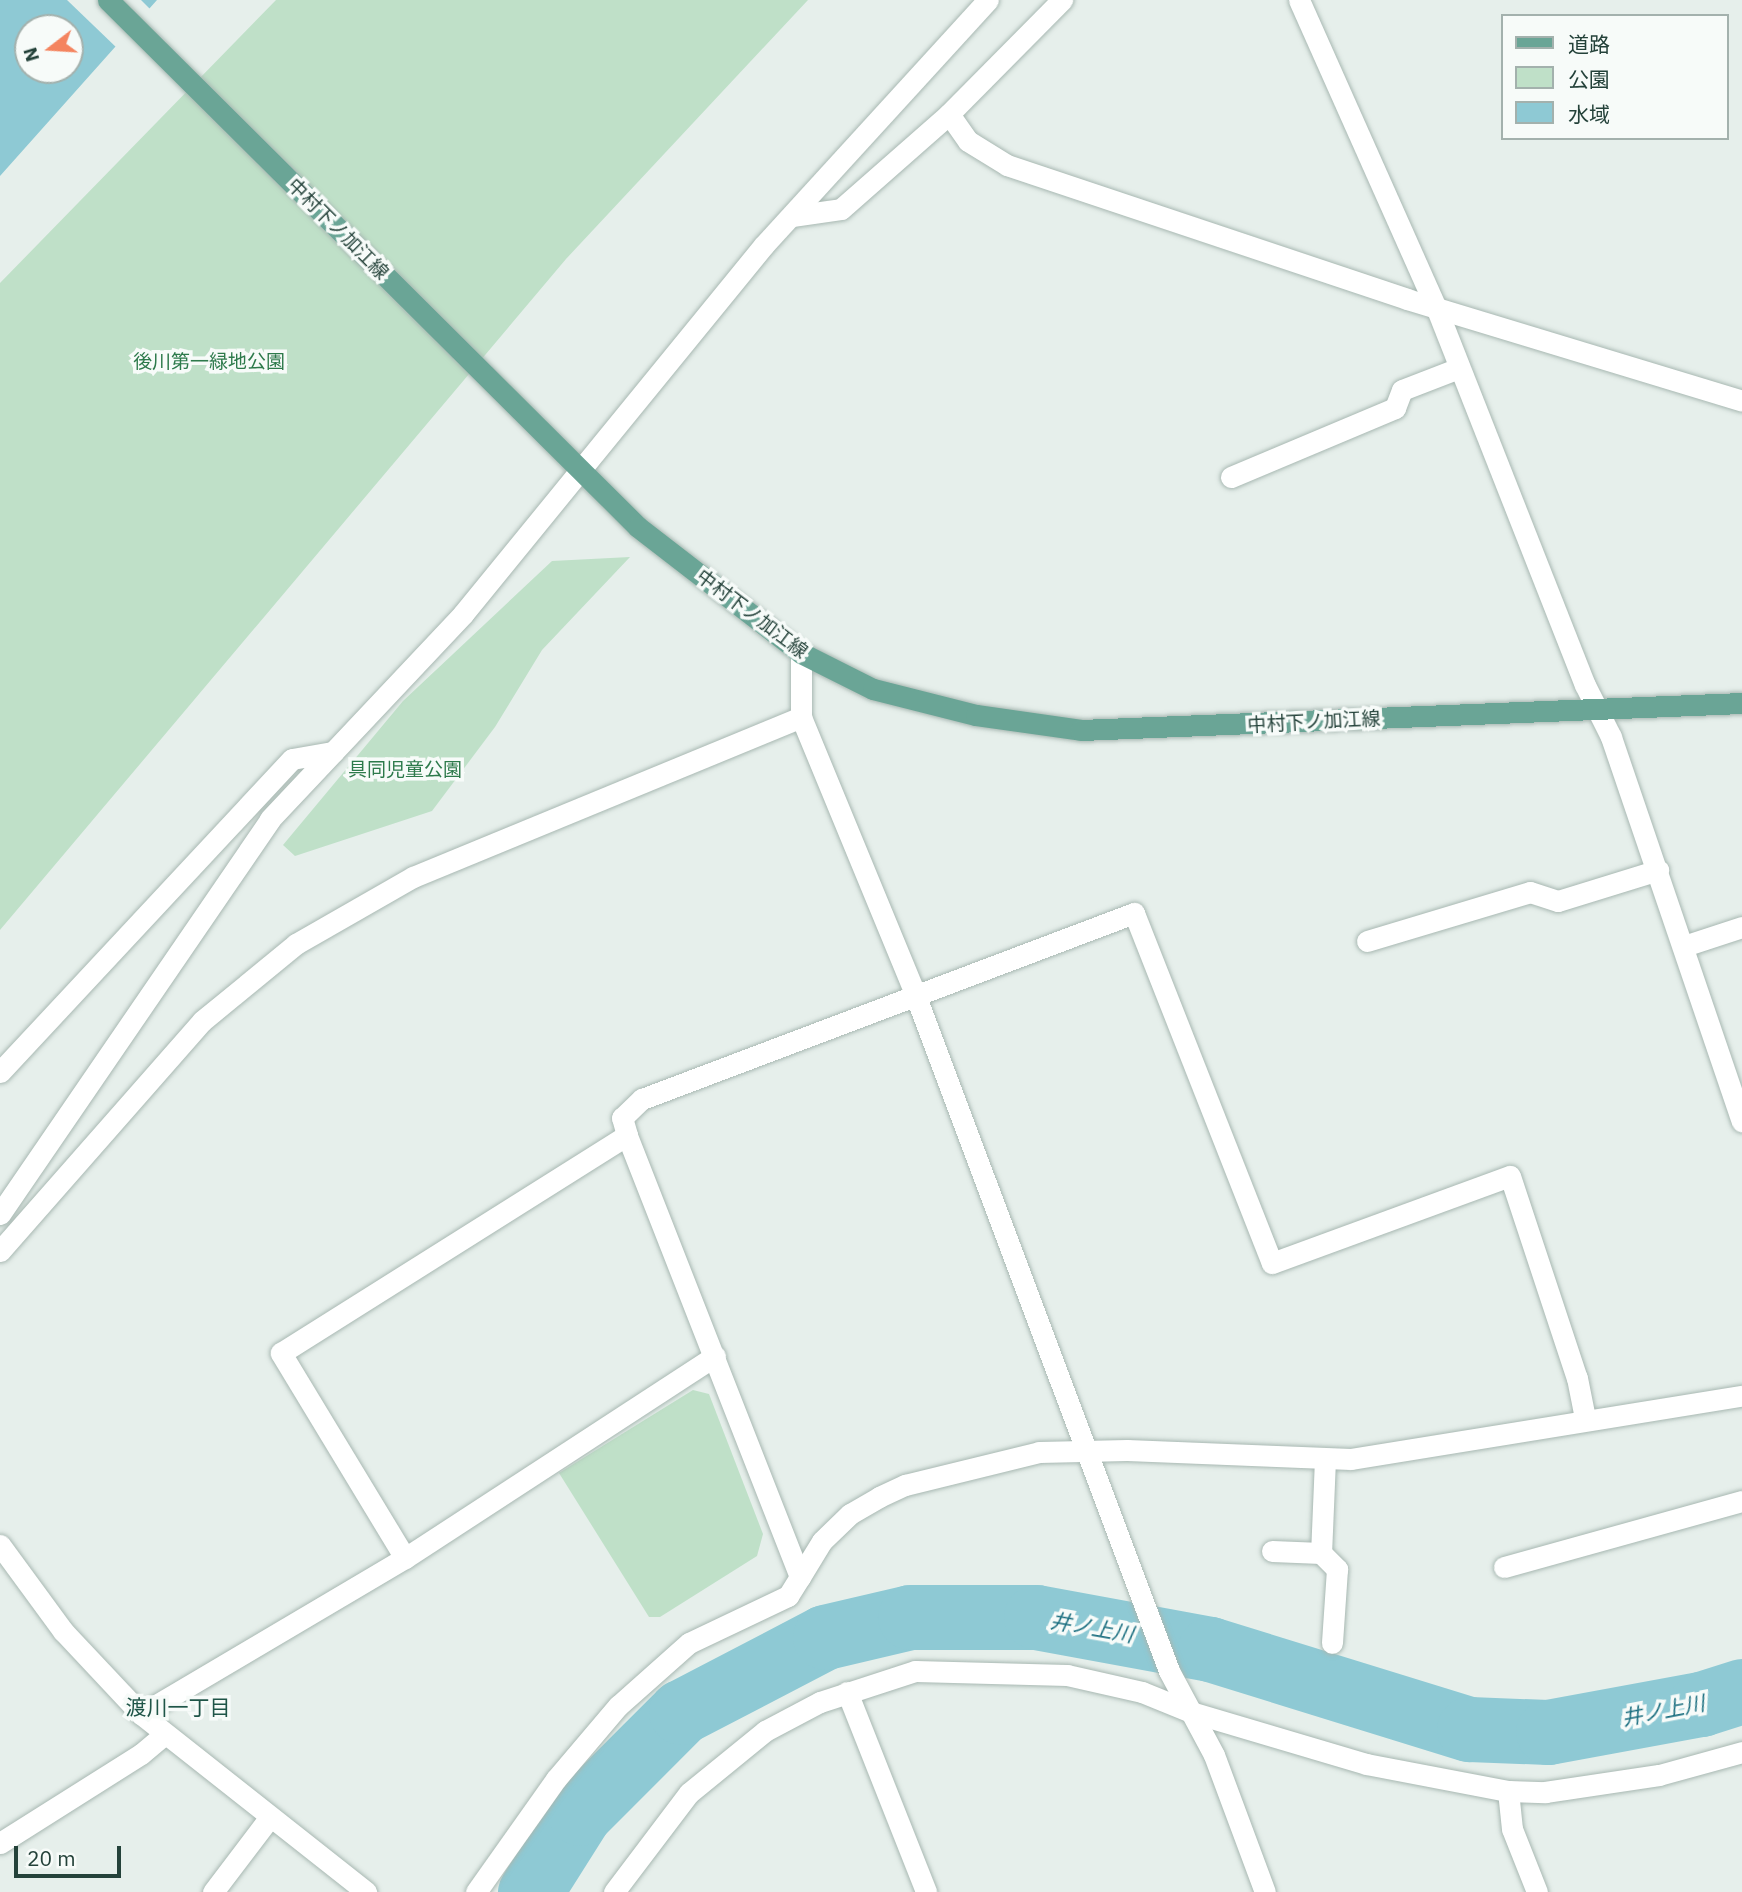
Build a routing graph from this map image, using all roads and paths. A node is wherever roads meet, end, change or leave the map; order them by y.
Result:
1 (108, 0) edge
2 (988, 0) edge
3 (1062, 0) edge
4 (1299, 0) edge
5 (949, 114) junction
6 (792, 216) junction
7 (1436, 307) junction
8 (1459, 368) junction
9 (1742, 401) edge
10 (581, 472) junction
11 (1231, 477) dead end
12 (801, 653) junction
13 (1742, 703) edge
14 (1599, 710) junction
15 (802, 717) junction
16 (333, 752) junction
17 (1658, 870) junction
18 (1742, 927) edge
19 (1367, 941) dead end
20 (1684, 946) junction
21 (915, 994) junction
22 (0, 1072) edge
23 (1742, 1121) edge
24 (627, 1135) junction
25 (0, 1214) edge
26 (0, 1251) edge
27 (715, 1356) junction
28 (1742, 1396) edge
29 (1585, 1418) junction
30 (1088, 1449) junction
31 (1325, 1459) junction
32 (1742, 1501) edge
33 (0, 1545) edge
34 (1272, 1551) dead end
35 (1321, 1553) junction
36 (405, 1558) junction
37 (1504, 1567) dead end
38 (800, 1577) junction
39 (1332, 1643) dead end
40 (847, 1692) junction
41 (1191, 1713) junction
42 (141, 1714) junction
43 (164, 1735) junction
44 (1742, 1752) edge
45 (1508, 1791) junction
46 (270, 1817) junction
47 (0, 1843) edge
48 (213, 1892) edge
49 (366, 1892) edge
50 (477, 1892) edge
51 (614, 1892) edge
52 (926, 1892) edge
53 (1265, 1892) edge
54 (1537, 1892) edge

1 - 10 main road, 中村下ノ加江線
2 - 6 street
3 - 5 street
4 - 7 street
5 - 6 street
5 - 7 street
6 - 10 street
7 - 8 street
7 - 9 street
8 - 11 street
8 - 14 street
10 - 12 main road, 中村下ノ加江線
10 - 16 street
12 - 14 main road, 中村下ノ加江線
12 - 15 street
13 - 14 main road, 中村下ノ加江線
14 - 17 street
15 - 21 street
15 - 26 street
16 - 22 street
16 - 25 street
17 - 19 street
17 - 20 street
18 - 20 street
20 - 23 street
21 - 24 street
21 - 29 street
21 - 30 street
24 - 27 street
24 - 36 street
27 - 36 street
27 - 38 street
28 - 29 street
29 - 31 street
30 - 31 street
30 - 38 street
30 - 41 street
31 - 35 street
32 - 37 street
33 - 42 street
34 - 35 street
35 - 39 street
36 - 42 street
38 - 50 street
40 - 41 street
40 - 51 street
40 - 52 street
41 - 45 street
41 - 53 street
42 - 43 street
43 - 46 street
43 - 47 street
44 - 45 street
45 - 54 street
46 - 48 street
46 - 49 street

